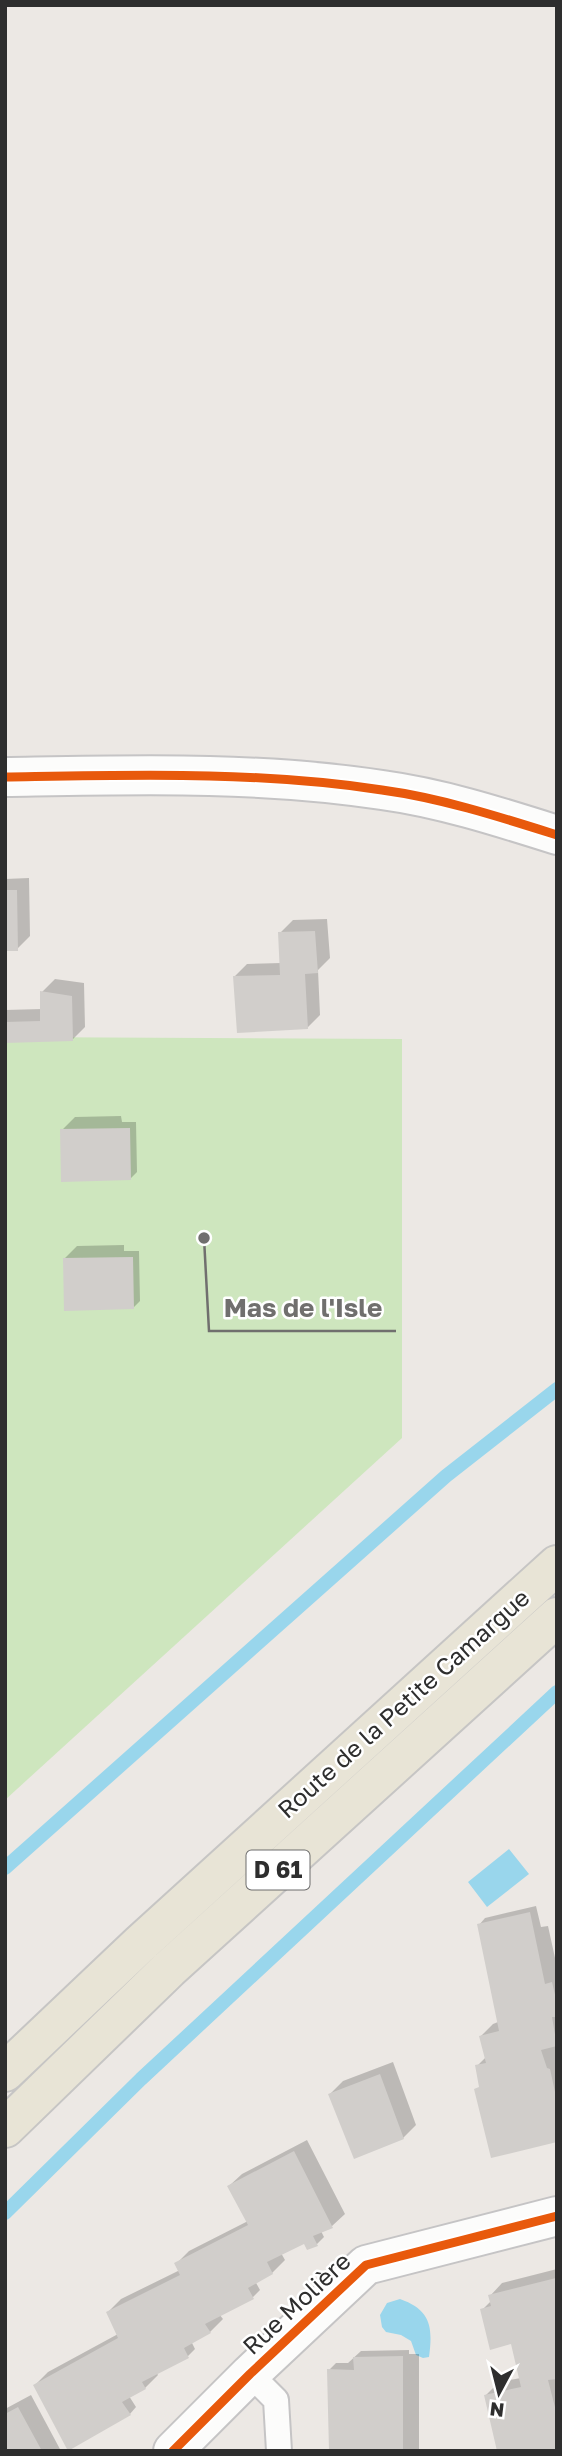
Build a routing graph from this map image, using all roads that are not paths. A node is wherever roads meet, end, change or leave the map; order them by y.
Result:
1 (5, 777) edge
2 (557, 835) edge
3 (557, 1565) edge
4 (557, 1617) edge
5 (5, 2071) edge
6 (5, 2128) edge
7 (557, 2216) edge
8 (250, 2374) junction
9 (173, 2451) edge
10 (279, 2451) edge

1 - 2 street
3 - 5 main road, Route de la Petite Camargue / D 61
4 - 6 main road, Route de la Petite Camargue / D 61
7 - 8 street, Rue Molière
8 - 9 street, Rue Molière
8 - 10 lane, Rue Molière

